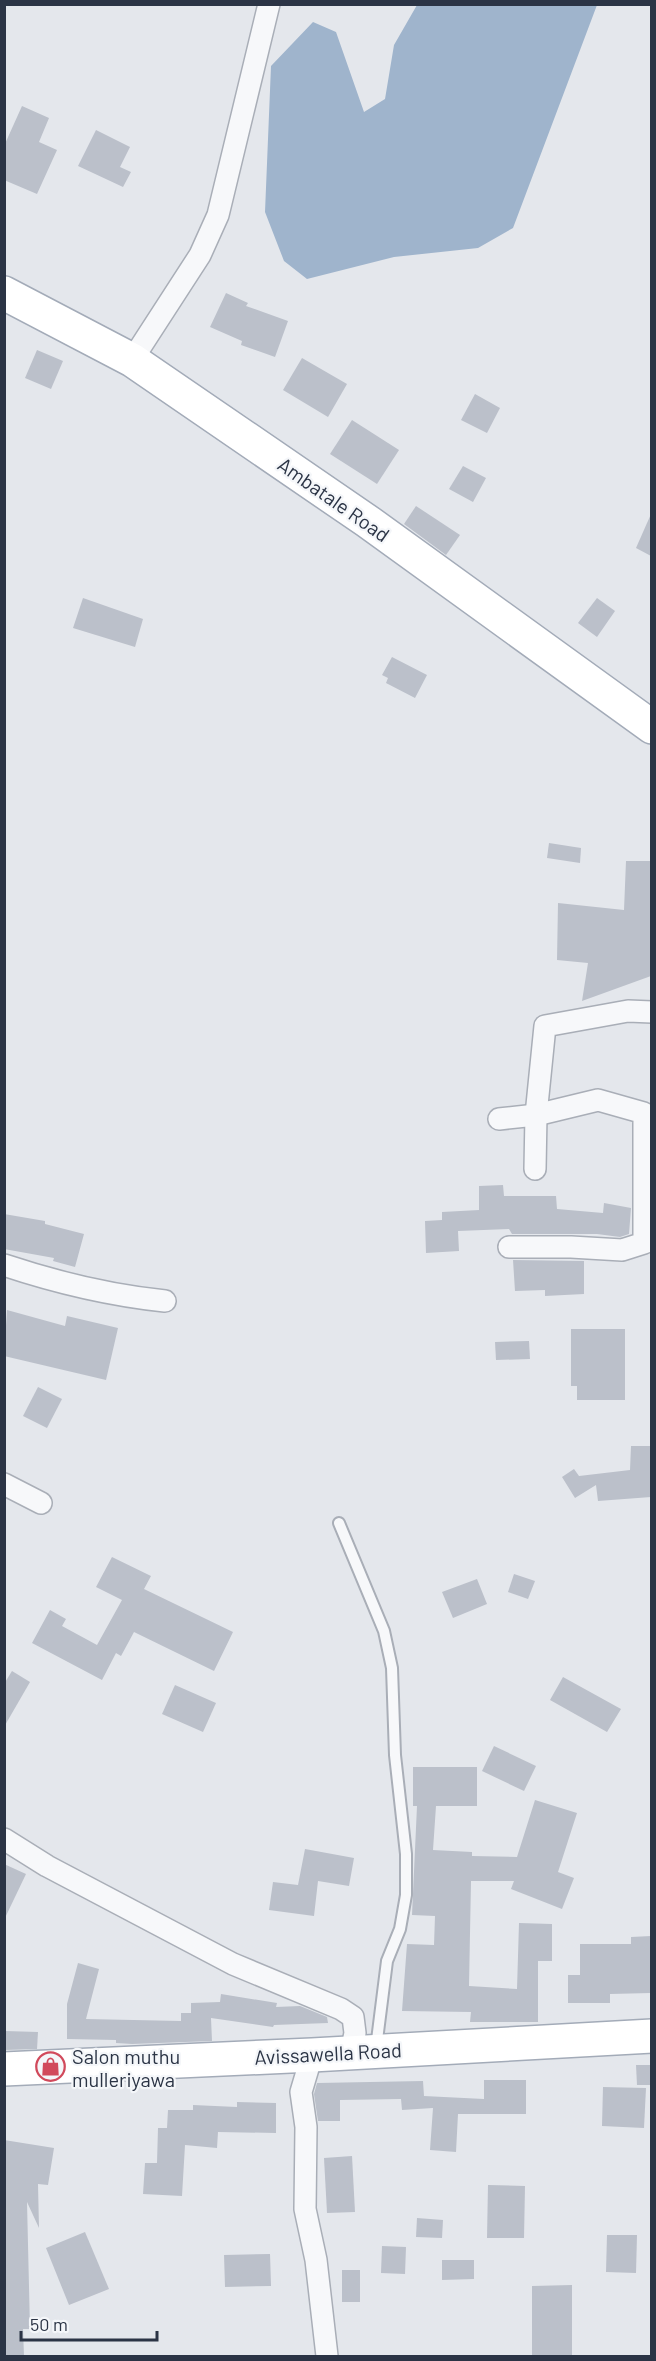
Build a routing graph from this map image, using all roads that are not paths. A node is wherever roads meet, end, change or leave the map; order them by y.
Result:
1 (268, 4) edge
2 (4, 293) edge
3 (132, 360) junction
4 (651, 727) edge
5 (651, 1012) edge
6 (536, 1115) junction
7 (499, 1119) dead end
8 (535, 1169) dead end
9 (509, 1246) dead end
10 (4, 1265) edge
11 (165, 1301) dead end
12 (4, 1484) edge
13 (41, 1503) dead end
14 (339, 1523) dead end
15 (4, 1839) edge
16 (651, 2036) edge
17 (363, 2051) junction
18 (312, 2055) junction
19 (4, 2068) edge
20 (327, 2356) edge

1 - 3 street
2 - 3 main road, Ambatale Road
3 - 4 main road, Ambatale Road
5 - 6 street
6 - 7 street
6 - 8 street
6 - 9 street
10 - 11 street
12 - 13 street
14 - 17 lane
15 - 17 street
16 - 17 main road, Avissawella Road
17 - 18 main road, Avissawella Road
18 - 19 main road, Avissawella Road
18 - 20 street

